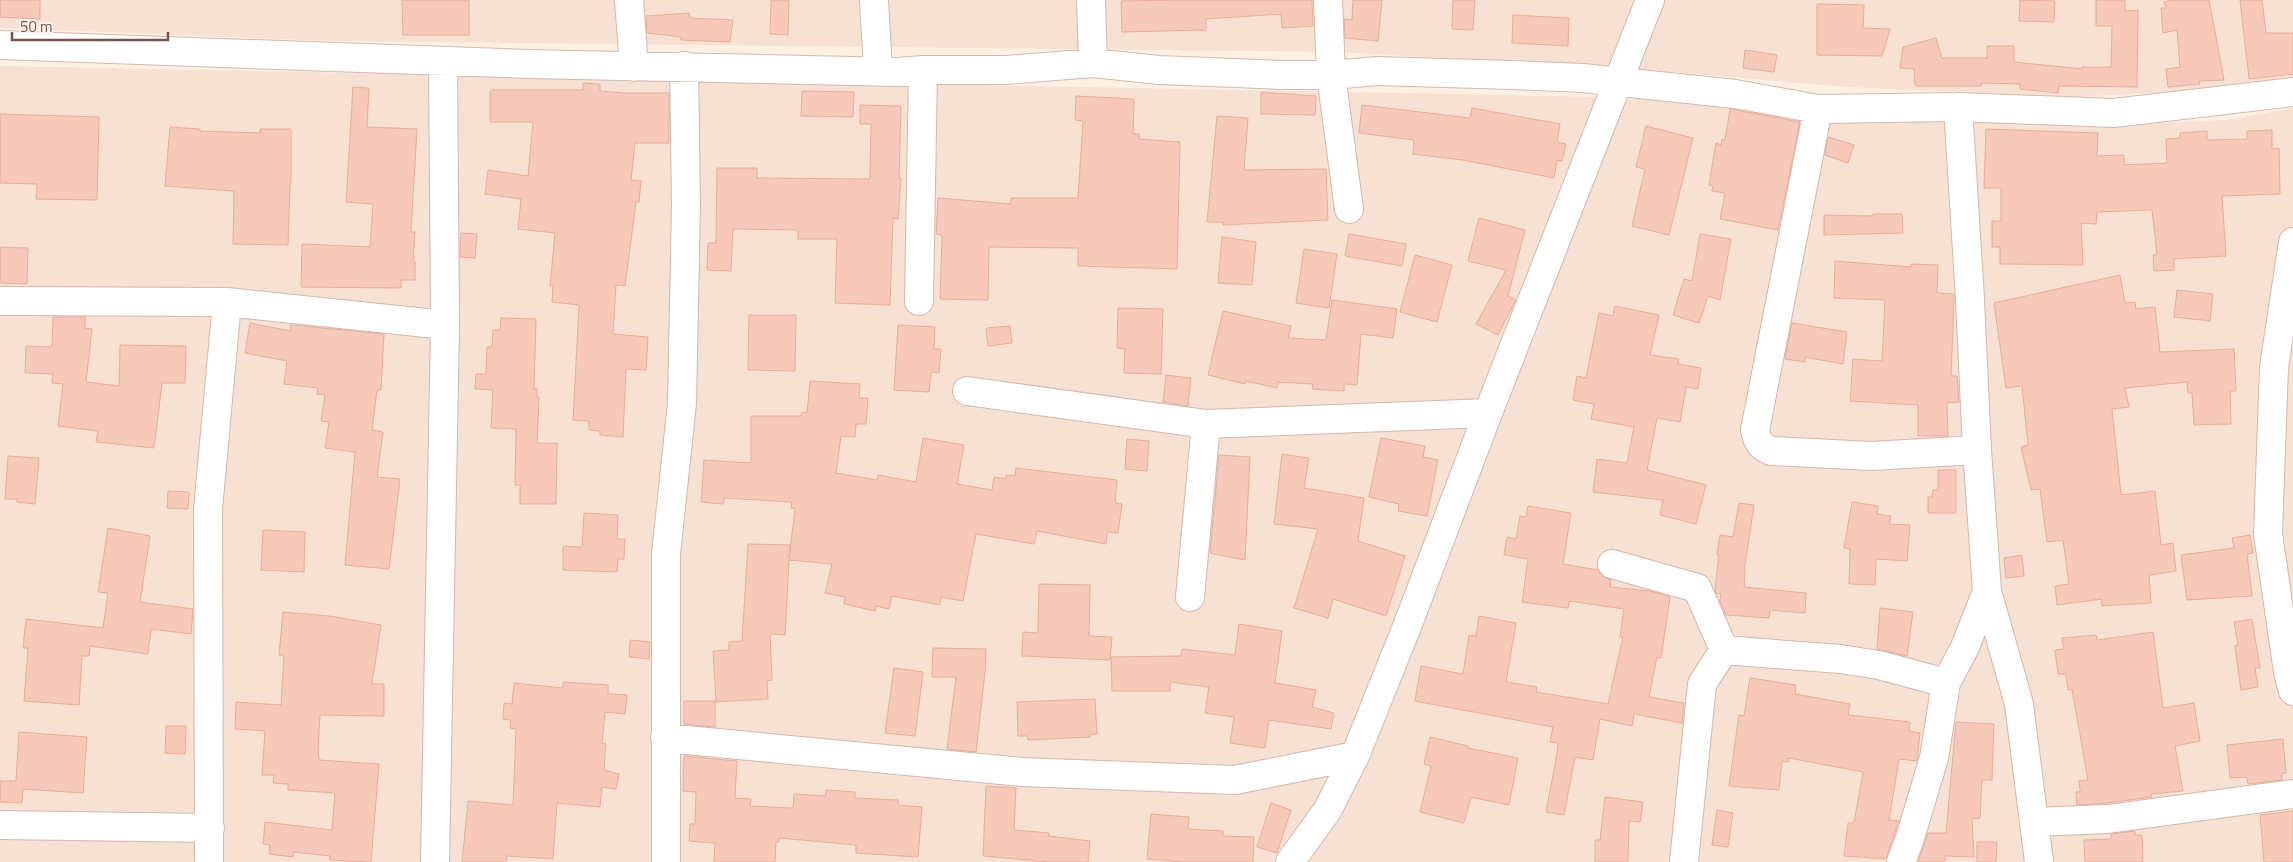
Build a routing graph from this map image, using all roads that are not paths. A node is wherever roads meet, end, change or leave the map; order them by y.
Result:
1 (629, 0) edge
2 (874, 0) edge
3 (1091, 0) edge
4 (1328, 0) edge
5 (1650, 0) edge
6 (0, 45) edge
7 (443, 61) junction
8 (1093, 63) junction
9 (684, 66) junction
10 (634, 67) junction
11 (923, 70) junction
12 (878, 71) junction
13 (1331, 75) junction
14 (1619, 82) junction
15 (2293, 92) edge
16 (1958, 107) junction
17 (1818, 109) junction
18 (1349, 209) dead end
19 (2293, 242) edge
20 (0, 301) edge
21 (919, 301) dead end
22 (227, 302) junction
23 (445, 325) junction
24 (966, 391) dead end
25 (1488, 413) junction
26 (1206, 424) junction
27 (1977, 450) junction
28 (1612, 564) dead end
29 (1987, 591) junction
30 (1190, 597) dead end
31 (1724, 650) junction
32 (2291, 678) edge
33 (1946, 683) junction
34 (665, 738) junction
35 (1355, 756) junction
36 (2293, 794) edge
37 (2035, 822) junction
38 (0, 825) edge
39 (210, 828) junction
40 (209, 862) edge
41 (434, 862) edge
42 (666, 862) edge
43 (1290, 862) edge
44 (1684, 862) edge
45 (1901, 862) edge
46 (2039, 862) edge

1 - 10 street
2 - 12 street
3 - 8 street
4 - 13 street
5 - 14 street
6 - 7 street
7 - 10 street
7 - 23 street
8 - 11 street
8 - 13 street
9 - 10 street
9 - 12 street
9 - 34 street
11 - 12 street
11 - 21 street
13 - 14 street
13 - 18 street
14 - 17 street
14 - 25 street
15 - 16 street
16 - 17 street
16 - 27 street
17 - 27 street
19 - 32 street
20 - 22 street
22 - 23 street
22 - 39 street
23 - 41 street
24 - 26 street
25 - 26 street
25 - 35 street
26 - 30 street
27 - 29 street
28 - 31 street
29 - 33 street
29 - 37 street
31 - 33 street
31 - 44 street
33 - 45 street
34 - 35 street
34 - 42 street
35 - 43 street
36 - 37 street
37 - 46 street
38 - 39 street
39 - 40 street

